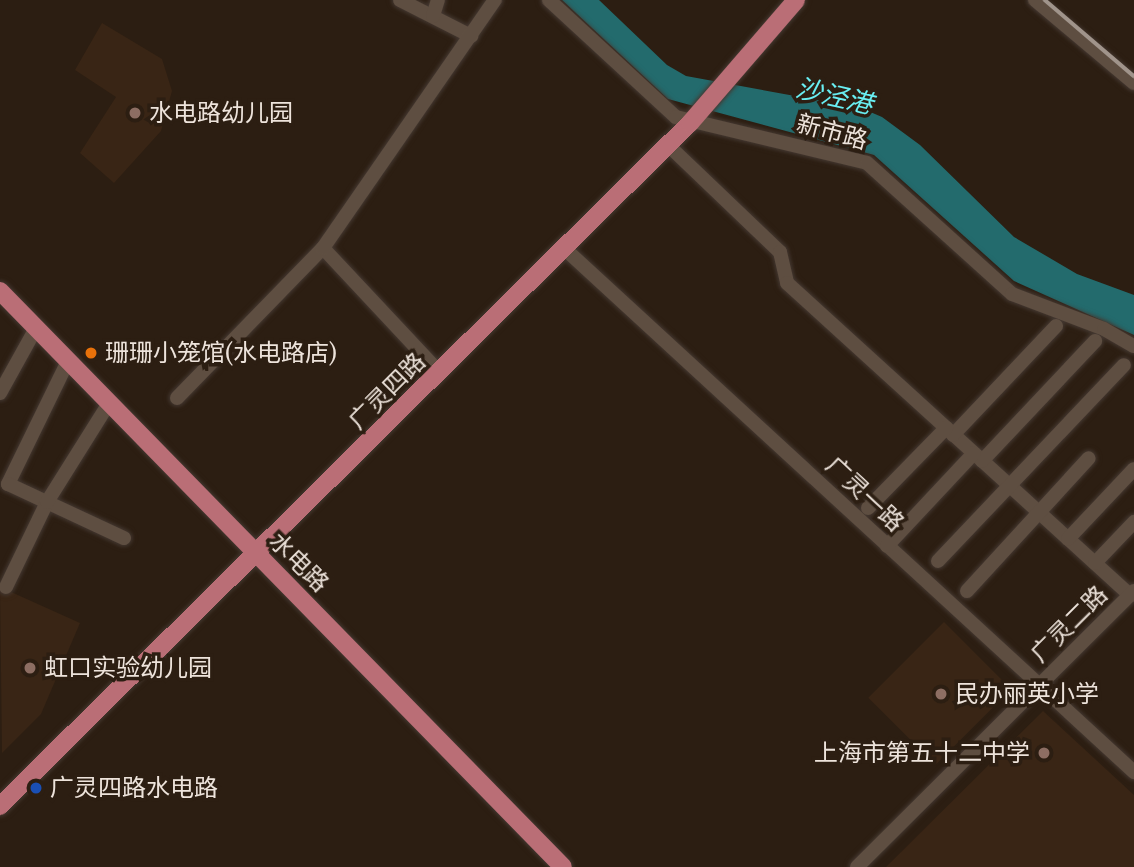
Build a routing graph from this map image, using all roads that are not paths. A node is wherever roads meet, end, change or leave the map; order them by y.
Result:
1 (400, 0) edge
2 (438, 0) edge
3 (495, 0) edge
4 (549, 0) edge
5 (796, 0) edge
6 (1035, 0) edge
7 (433, 16) junction
8 (471, 36) junction
9 (1134, 83) edge
10 (694, 119) junction
11 (668, 145) junction
12 (323, 248) junction
13 (565, 249) junction
14 (0, 291) edge
15 (1056, 326) dead end
16 (36, 328) junction
17 (1095, 341) dead end
18 (1134, 346) edge
19 (68, 361) junction
20 (1124, 365) dead end
21 (440, 373) junction
22 (0, 393) edge
23 (177, 398) dead end
24 (109, 403) junction
25 (950, 431) junction
26 (978, 457) junction
27 (1089, 458) dead end
28 (1134, 469) edge
29 (1011, 487) junction
30 (47, 502) junction
31 (868, 508) dead end
32 (1040, 513) junction
33 (1134, 522) edge
34 (124, 538) dead end
35 (1068, 540) junction
36 (887, 546) junction
37 (257, 555) junction
38 (938, 561) dead end
39 (1095, 563) junction
40 (6, 587) dead end
41 (967, 591) dead end
42 (1132, 593) edge
43 (1039, 685) junction
44 (1134, 772) edge
45 (0, 806) edge
46 (563, 867) edge
47 (858, 867) edge

1 - 7 street
2 - 7 street
3 - 8 street
4 - 10 street, 新市路
5 - 10 main road, 广灵四路
6 - 9 street
7 - 8 street
8 - 12 street
10 - 11 main road, 广灵四路
10 - 18 street, 新市路
11 - 13 main road, 广灵四路
11 - 25 street
12 - 21 street
12 - 23 street
13 - 21 main road, 广灵四路
13 - 36 street, 广灵一路
14 - 16 main road, 水电路
15 - 25 street
16 - 19 main road, 水电路
16 - 22 street
17 - 26 street
19 - 24 main road, 水电路
19 - 30 street
20 - 29 street
21 - 37 main road, 广灵四路
24 - 30 street
24 - 37 main road, 水电路
25 - 26 street
25 - 31 street
26 - 29 street
26 - 36 street
27 - 32 street
28 - 35 street
29 - 32 street
29 - 38 street
30 - 34 street
30 - 40 street
32 - 35 street
32 - 41 street
33 - 39 street
35 - 39 street
36 - 43 street, 广灵一路
37 - 45 main road, 广灵四路
37 - 46 main road, 水电路
39 - 42 street
42 - 43 street, 广灵二路
43 - 44 street, 广灵一路
43 - 47 street, 广灵二路

